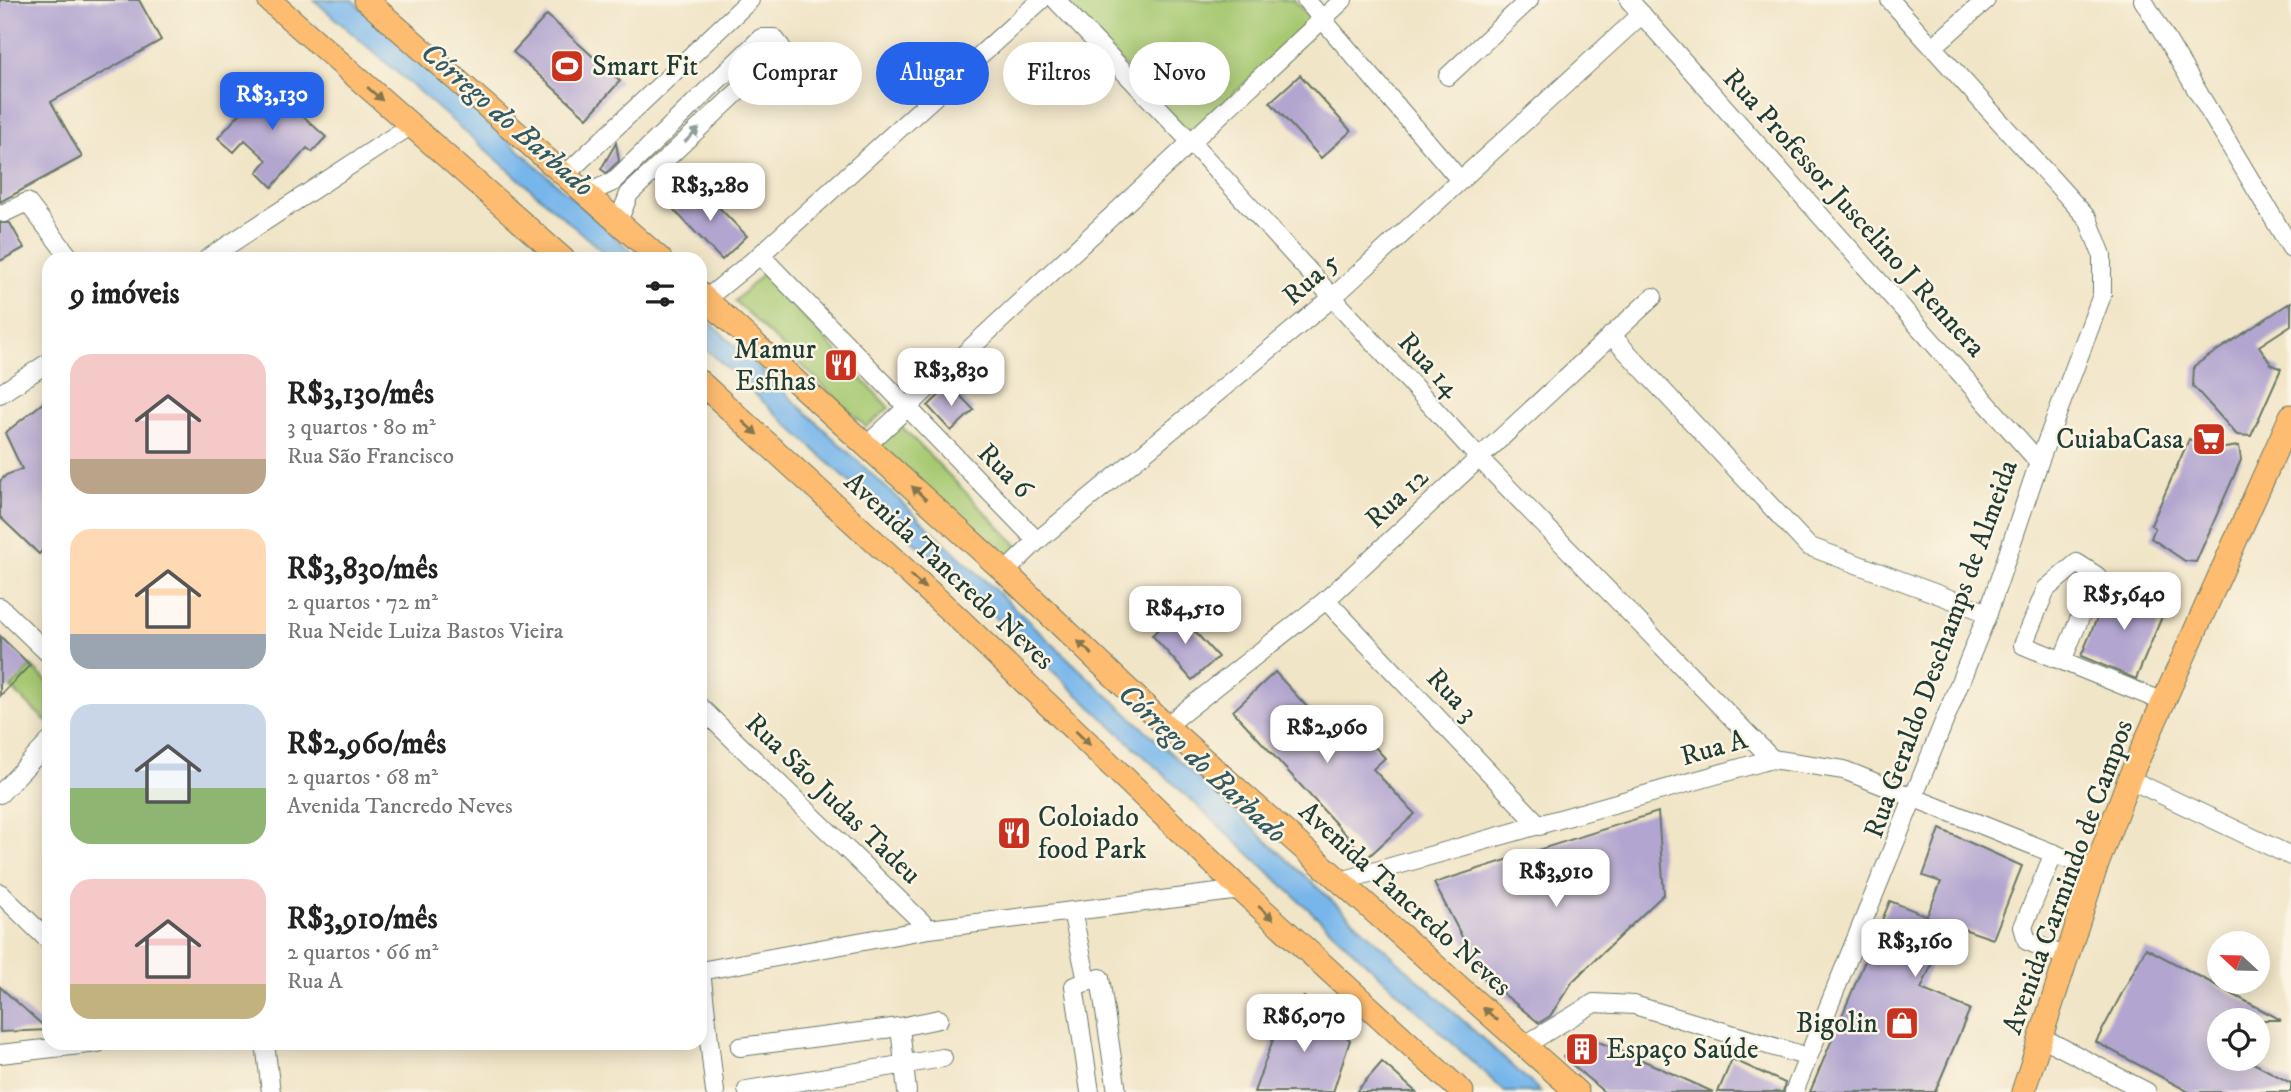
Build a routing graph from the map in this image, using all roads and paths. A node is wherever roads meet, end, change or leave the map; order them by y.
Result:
1 (269, 0) edge
2 (366, 0) edge
3 (750, 0) edge
4 (1041, 0) edge
5 (1056, 0) edge
6 (1307, 0) edge
7 (1343, 0) edge
8 (1529, 0) edge
9 (1629, 0) edge
10 (1890, 0) edge
11 (1986, 0) edge
12 (2143, 0) edge
13 (1642, 14) junction
14 (1323, 18) junction
15 (1933, 47) junction
16 (1448, 76) dead end
17 (410, 126) junction
18 (1190, 141) junction
19 (564, 176) junction
20 (1460, 180) junction
21 (585, 194) junction
22 (4, 213) dead end
23 (618, 222) junction
24 (2291, 248) edge
25 (66, 252) edge
26 (218, 252) edge
27 (554, 252) edge
28 (652, 252) edge
29 (760, 256) junction
30 (707, 294) edge
31 (1653, 297) dead end
32 (1332, 298) junction
33 (707, 301) edge
34 (1611, 335) junction
35 (42, 367) edge
36 (707, 388) edge
37 (0, 394) edge
38 (907, 409) junction
39 (2291, 416) edge
40 (867, 445) junction
41 (1479, 458) junction
42 (2039, 461) junction
43 (1037, 541) junction
44 (1005, 572) junction
45 (1326, 600) junction
46 (0, 607) edge
47 (1989, 613) junction
48 (42, 647) edge
49 (2062, 661) junction
50 (2164, 702) junction
51 (707, 714) edge
52 (1166, 726) junction
53 (42, 749) edge
54 (1772, 759) junction
55 (2129, 779) junction
56 (0, 794) edge
57 (1916, 797) junction
58 (1540, 826) junction
59 (2054, 853) junction
60 (2291, 856) edge
61 (2095, 870) junction
62 (1341, 881) junction
63 (1241, 890) junction
64 (0, 893) edge
65 (1072, 911) junction
66 (929, 929) junction
67 (42, 934) edge
68 (2067, 957) junction
69 (707, 970) edge
70 (1087, 981) junction
71 (939, 1019) dead end
72 (707, 1027) edge
73 (900, 1027) junction
74 (2041, 1037) junction
75 (1525, 1045) junction
76 (740, 1047) dead end
77 (42, 1049) edge
78 (266, 1050) edge
79 (0, 1054) edge
80 (1808, 1056) junction
81 (943, 1058) dead end
82 (904, 1064) junction
83 (747, 1090) dead end
84 (271, 1092) edge
85 (715, 1092) edge
86 (906, 1092) edge
87 (1090, 1092) edge
88 (1117, 1092) edge
89 (1462, 1092) edge
90 (1577, 1092) edge
91 (1794, 1092) edge
92 (2023, 1092) edge
93 (2147, 1092) edge

1 -> 17 main road
2 - 19 main road
3 - 19 street
4 - 29 street
5 - 18 street, Rua 14
6 - 14 street
7 - 14 street
8 - 16 street
9 - 13 street, Rua Professor Juscelino J Rennera
10 - 15 street
11 - 15 street
12 - 24 street
13 - 20 street, Rua 5
13 - 42 street, Rua Professor Juscelino J Rennera
14 - 18 street
14 - 20 street
15 - 42 street, Rua Geraldo Deschamps de Almeida
17 - 26 street
17 - 27 main road
18 - 32 street, Rua 14
18 - 38 street
19 - 21 main road
20 - 32 street, Rua 5
21 - 23 main road
23 -> 21 street
22 - 25 street
23 - 28 main road
29 - 30 street
29 - 38 street, Rua 6
31 - 34 street, Rua 12
32 - 41 street, Rua 14
32 - 43 street, Rua 5
33 - 40 main road, Avenida Tancredo Neves
34 - 41 street, Rua 12
34 - 47 street
35 - 37 street
36 -> 63 main road, Avenida Tancredo Neves
38 - 40 street
38 - 43 street, Rua 6
39 - 50 main road, Avenida Carmindo de Campos
44 -> 40 main road, Avenida Tancredo Neves
41 - 45 street, Rua 12
41 - 54 street, Rua 14
42 - 47 street, Rua Geraldo Deschamps de Almeida
43 - 44 street, Rua 5
52 -> 44 main road, Avenida Tancredo Neves
45 - 52 street, Rua 12
45 - 58 street, Rua 3
46 - 48 street
47 - 57 street, Rua Geraldo Deschamps de Almeida
49 - 49 street
49 - 50 street
50 - 55 main road, Avenida Carmindo de Campos
51 - 66 street, Rua São Judas Tadeu
52 - 62 main road, Avenida Tancredo Neves
53 - 56 street
54 - 57 street, Rua A
54 - 58 street, Rua A
55 - 60 street
55 - 61 main road, Avenida Carmindo de Campos
57 - 59 street, Rua A
57 - 80 street, Rua Geraldo Deschamps de Almeida
58 - 62 street, Rua A
59 - 61 street, Rua A
59 - 68 street
61 - 68 main road, Avenida Carmindo de Campos
75 -> 62 main road, Avenida Tancredo Neves
63 - 65 street
63 -> 89 main road, Avenida Tancredo Neves
64 - 67 street
65 - 66 street
65 - 70 street
66 - 69 street
68 - 74 main road, Avenida Carmindo de Campos
70 - 87 street
70 - 88 street
71 - 73 street
72 - 85 street
73 - 76 street
73 - 82 street
74 - 92 main road, Avenida Carmindo de Campos
74 - 93 street
75 - 80 street
75 - 90 main road, Avenida Tancredo Neves
77 - 79 street
78 - 84 street
80 - 91 street, Rua Geraldo Deschamps de Almeida
81 - 82 street
82 - 83 street
82 - 86 street

